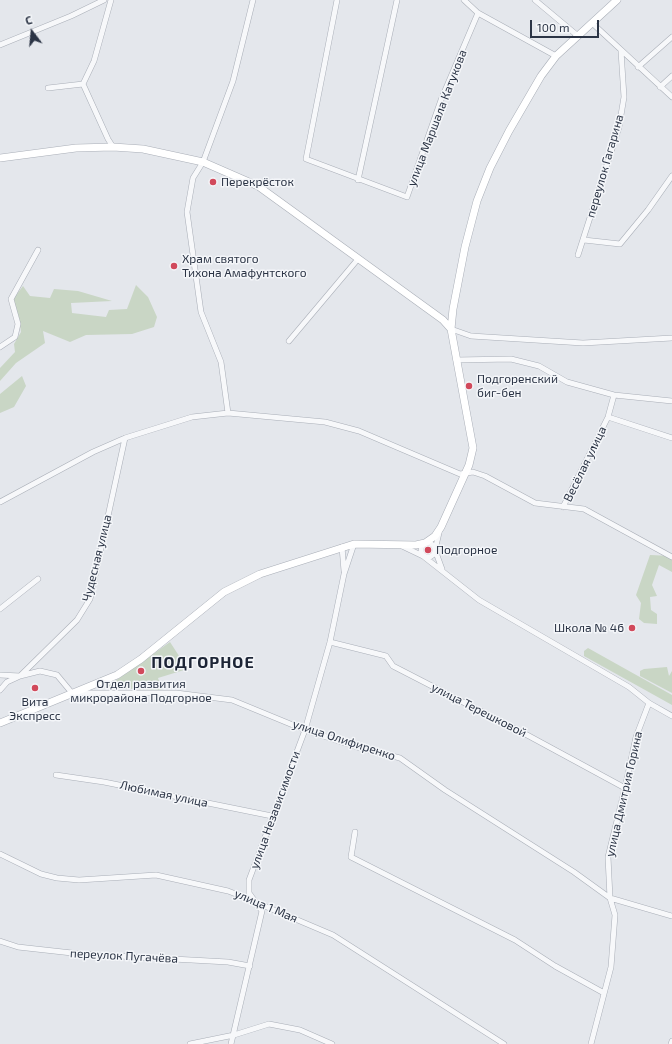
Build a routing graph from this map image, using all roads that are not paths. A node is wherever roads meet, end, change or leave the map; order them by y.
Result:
1 (104, 0) edge
2 (111, 0) edge
3 (253, 0) edge
4 (337, 0) edge
5 (397, 0) edge
6 (464, 0) edge
7 (535, 0) edge
8 (617, 0) edge
9 (478, 13) junction
10 (592, 23) junction
11 (578, 36) junction
12 (672, 37) edge
13 (0, 44) edge
14 (621, 51) junction
15 (556, 56) junction
16 (638, 67) junction
17 (672, 76) edge
18 (83, 84) junction
19 (48, 88) dead end
20 (660, 88) junction
21 (672, 97) edge
22 (114, 147) junction
23 (0, 158) edge
24 (203, 162) junction
25 (672, 176) edge
26 (358, 180) junction
27 (584, 240) junction
28 (38, 250) dead end
29 (578, 255) dead end
30 (358, 259) junction
31 (451, 329) junction
32 (672, 338) edge
33 (289, 341) dead end
34 (0, 347) edge
35 (456, 360) junction
36 (614, 395) junction
37 (672, 401) edge
38 (228, 413) junction
39 (608, 417) junction
40 (125, 438) junction
41 (672, 438) edge
42 (466, 472) junction
43 (0, 502) edge
44 (563, 507) junction
45 (441, 527) junction
46 (425, 543) junction
47 (354, 544) junction
48 (400, 546) junction
49 (342, 547) junction
50 (435, 550) junction
51 (423, 556) junction
52 (672, 557) edge
53 (445, 573) junction
54 (344, 574) junction
55 (38, 579) dead end
56 (0, 609) edge
57 (330, 642) junction
58 (0, 676) edge
59 (20, 676) junction
60 (0, 690) edge
61 (72, 693) junction
62 (648, 703) junction
63 (672, 716) edge
64 (0, 723) edge
65 (305, 730) junction
66 (56, 775) dead end
67 (625, 788) junction
68 (272, 816) junction
69 (355, 832) dead end
70 (0, 854) edge
71 (610, 898) junction
72 (255, 901) junction
73 (672, 916) edge
74 (0, 941) edge
75 (250, 966) junction
76 (604, 992) junction
77 (234, 1035) junction
78 (672, 1041) edge
79 (190, 1044) edge
80 (231, 1044) edge
81 (332, 1044) edge
82 (504, 1044) edge
83 (591, 1044) edge
84 (671, 1044) edge

1 - 13 street
2 - 18 street
3 - 24 street
4 - 26 street, улица Маршала Катукова
5 - 26 street
6 - 9 street
7 - 11 street
8 - 10 street
9 - 15 street
9 - 26 street, улица Маршала Катукова
10 - 11 street
10 - 14 street
11 - 15 street
12 - 16 street
14 - 16 street
14 - 27 street, переулок Гагарина
15 - 31 street
16 - 20 street
17 - 20 street
18 - 19 street
18 - 22 street
20 - 21 street
22 - 23 street
22 - 24 street
24 - 30 street
24 - 38 street
25 - 27 street
27 - 29 street, переулок Гагарина
28 - 34 street
30 - 31 street
30 - 33 street
31 - 32 street
31 - 35 street
35 - 36 street
35 - 42 street
36 - 37 street
36 - 39 street
38 - 40 street
38 - 42 street
39 - 41 street, Весёлая улица
39 - 44 street, Весёлая улица
40 - 43 street
40 - 59 street, Чудесная улица
42 - 44 street
42 - 45 street
44 - 52 street
45 - 46 street
45 - 50 street
46 - 48 street
46 - 50 street
46 - 51 street
47 - 48 street
47 - 49 street
47 - 54 street
48 - 51 street
49 - 54 street
49 - 61 street
50 - 51 street
50 - 53 street
51 - 53 street
53 - 62 street
54 - 57 street, улица Независимости
55 - 56 street
57 - 65 street, улица Независимости
57 - 67 street, улица Терешковой
58 - 59 street
59 - 60 street, Чудесная улица
59 - 61 street
61 - 64 street
61 - 65 street, улица Олифиренко
62 - 63 street
62 - 67 street, улица Дмитрия Горина
65 - 68 street, улица Независимости
65 - 71 street, улица Олифиренко
66 - 68 street, Любимая улица
67 - 71 street, улица Дмитрия Горина
68 - 72 street, улица Независимости
69 - 76 street
70 - 72 street, улица 1 Мая
71 - 73 street, улица Олифиренко
71 - 76 street, улица Дмитрия Горина
72 - 75 street, улица Независимости
72 - 82 street, улица 1 Мая
74 - 75 street, переулок Пугачёва
75 - 77 street, улица Независимости
76 - 83 street, улица Дмитрия Горина
77 - 79 street
77 - 80 street, улица Независимости
77 - 81 street
78 - 84 street

